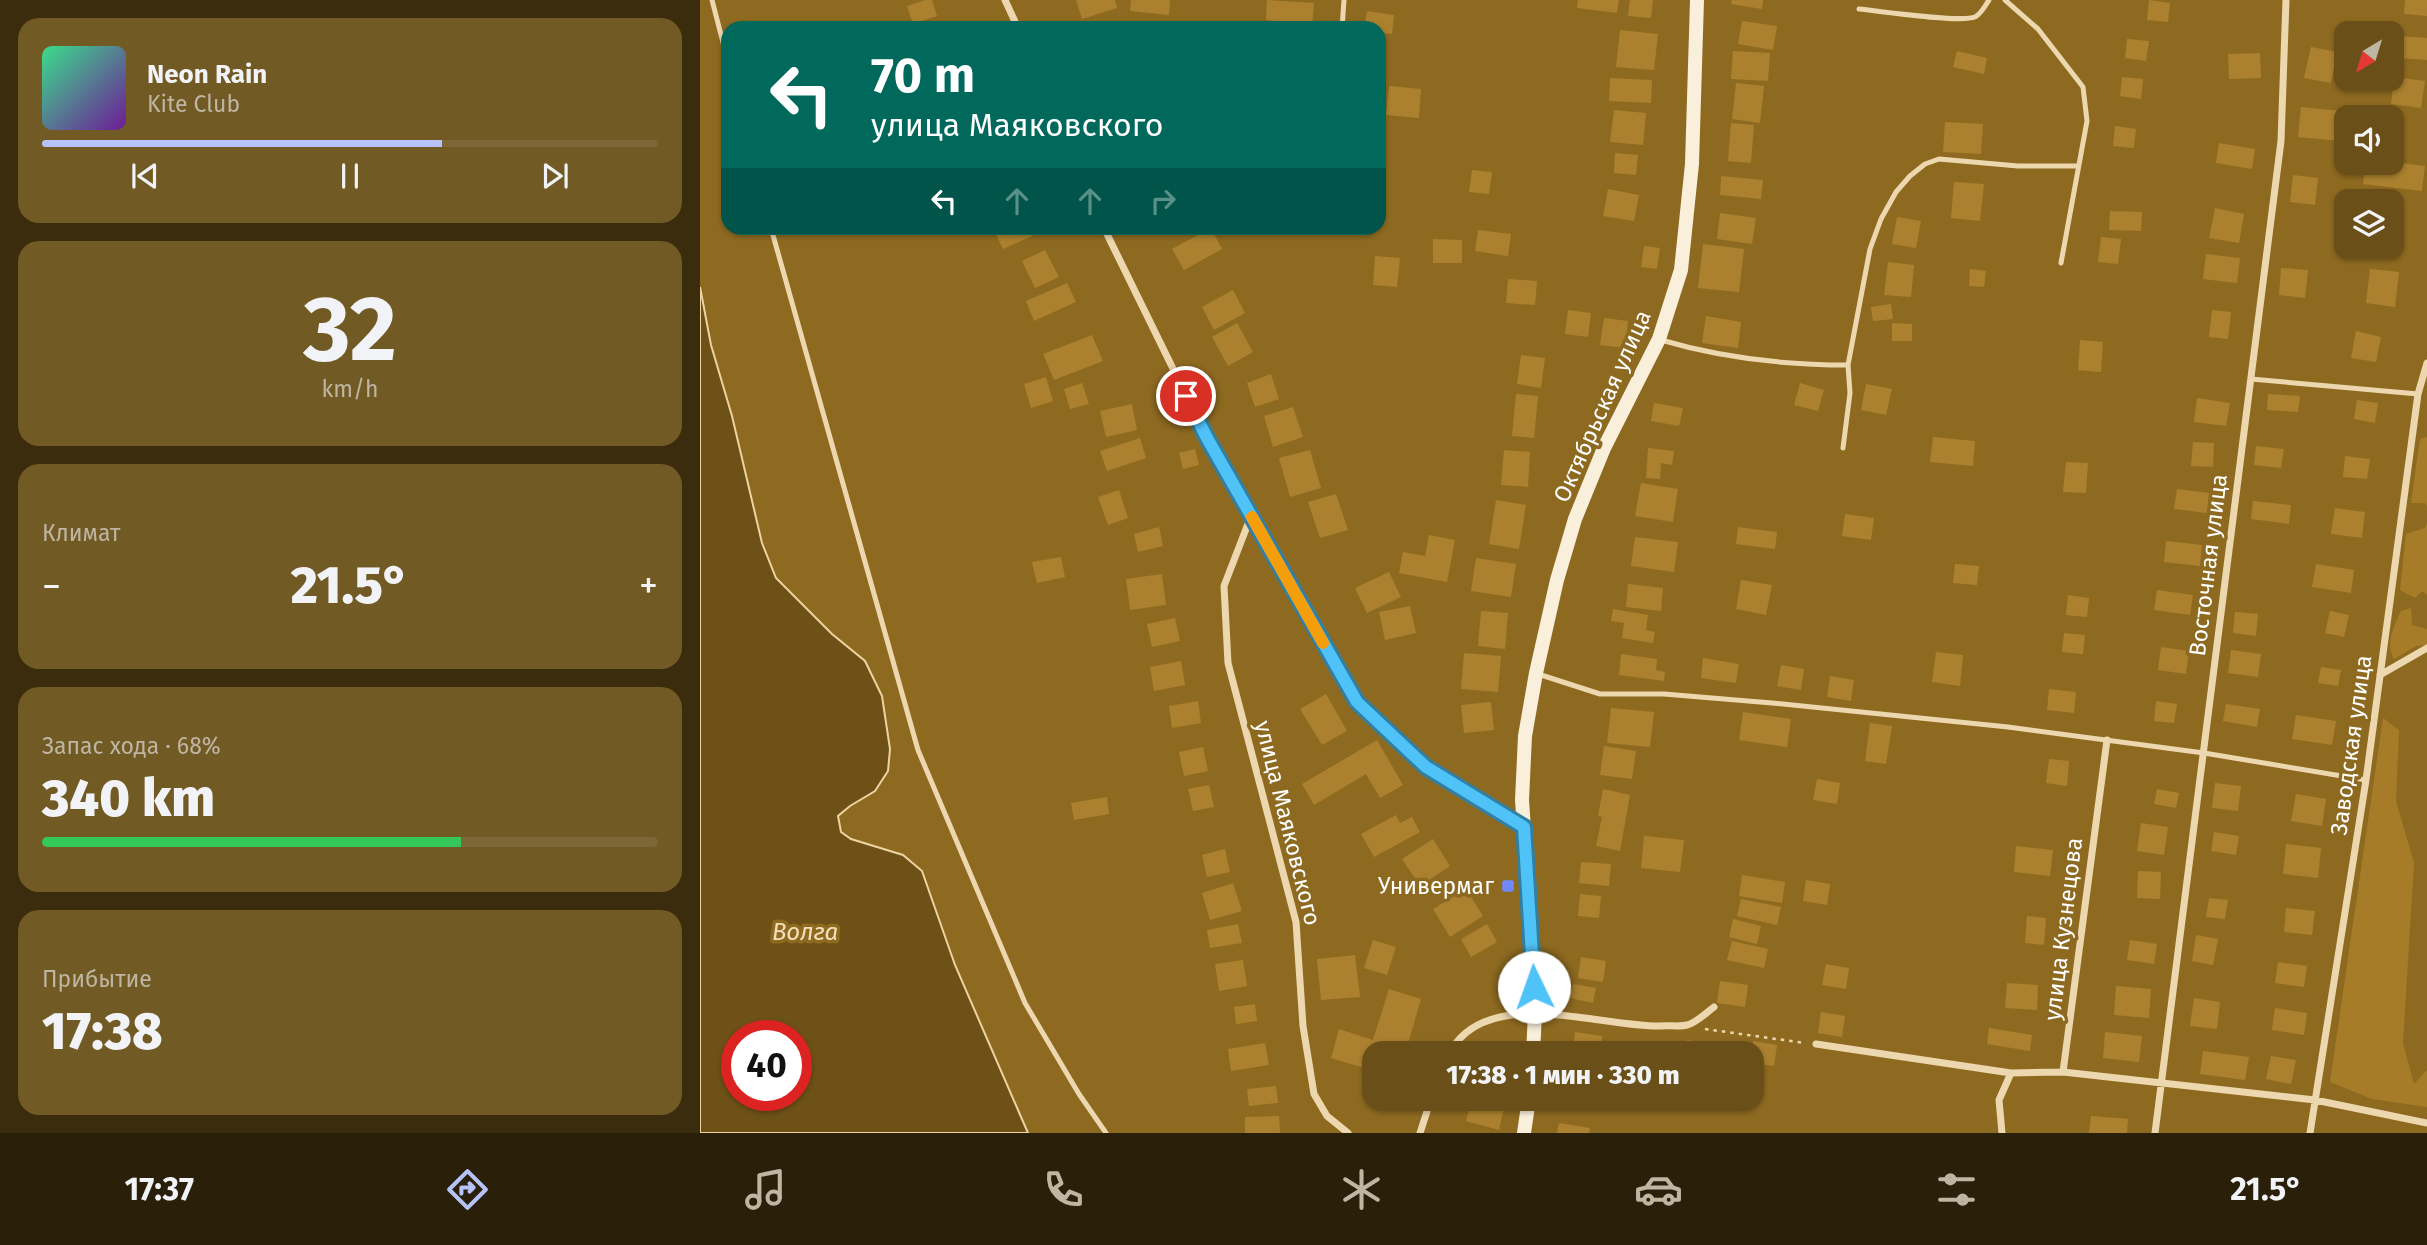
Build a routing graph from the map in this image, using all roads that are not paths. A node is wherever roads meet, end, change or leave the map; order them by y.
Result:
1 (712, 0) edge
2 (1005, 0) edge
3 (1344, 0) edge
4 (1697, 0) edge
5 (1989, 0) edge
6 (2005, 0) edge
7 (2286, 0) edge
8 (1859, 9) dead end
9 (1015, 21) edge
10 (1342, 21) edge
11 (721, 35) edge
12 (2078, 166) junction
13 (773, 235) edge
14 (1107, 235) edge
15 (2061, 263) dead end
16 (1659, 339) junction
17 (2427, 363) edge
18 (1848, 365) junction
19 (2251, 379) junction
20 (2418, 394) junction
21 (1843, 448) dead end
22 (1251, 516) junction
23 (2427, 648) edge
24 (1536, 673) junction
25 (2380, 675) junction
26 (2107, 740) junction
27 (2204, 753) junction
28 (2366, 780) junction
29 (1524, 827) junction
30 (1714, 1007) dead end
31 (1535, 1013) junction
32 (1459, 1041) edge
33 (1534, 1041) edge
34 (1816, 1044) road end
35 (2063, 1072) junction
36 (2011, 1073) junction
37 (2162, 1082) junction
38 (2315, 1100) junction
39 (1427, 1111) edge
40 (1527, 1111) edge
41 (2427, 1123) edge
42 (1106, 1133) edge
43 (1348, 1133) edge
44 (1420, 1133) edge
45 (1524, 1133) edge
46 (2001, 1133) edge
47 (2155, 1133) edge
48 (2311, 1133) edge

1 - 11 lane
2 - 9 street
3 - 10 lane
4 - 16 street, Октябрьская улица
5 - 8 lane
6 - 12 lane
7 - 19 street, Восточная улица
12 - 15 lane
12 - 18 lane
13 - 42 lane
14 - 22 street
16 - 18 lane
16 - 24 street, Октябрьская улица
17 - 20 street, Заводская улица
18 - 21 lane
19 - 20 lane
19 - 27 street, Восточная улица
20 - 25 street, Заводская улица
22 - 29 street
22 - 43 street, улица Маяковского
23 - 25 street
24 - 26 lane
24 - 29 street, Октябрьская улица
25 - 28 street, Заводская улица
26 - 27 lane
26 - 35 street, улица Кузнецова
27 - 28 lane
27 - 37 street, Восточная улица
28 - 38 street, Заводская улица
29 - 31 street, Октябрьская улица
30 - 31 street
31 - 32 street
31 - 33 street, Октябрьская улица
34 - 36 street
35 - 36 street
35 - 37 street
36 - 46 street
37 - 38 street
37 - 47 street, Восточная улица
38 - 41 street
38 - 48 street, Заводская улица
39 - 44 street
40 - 45 street

